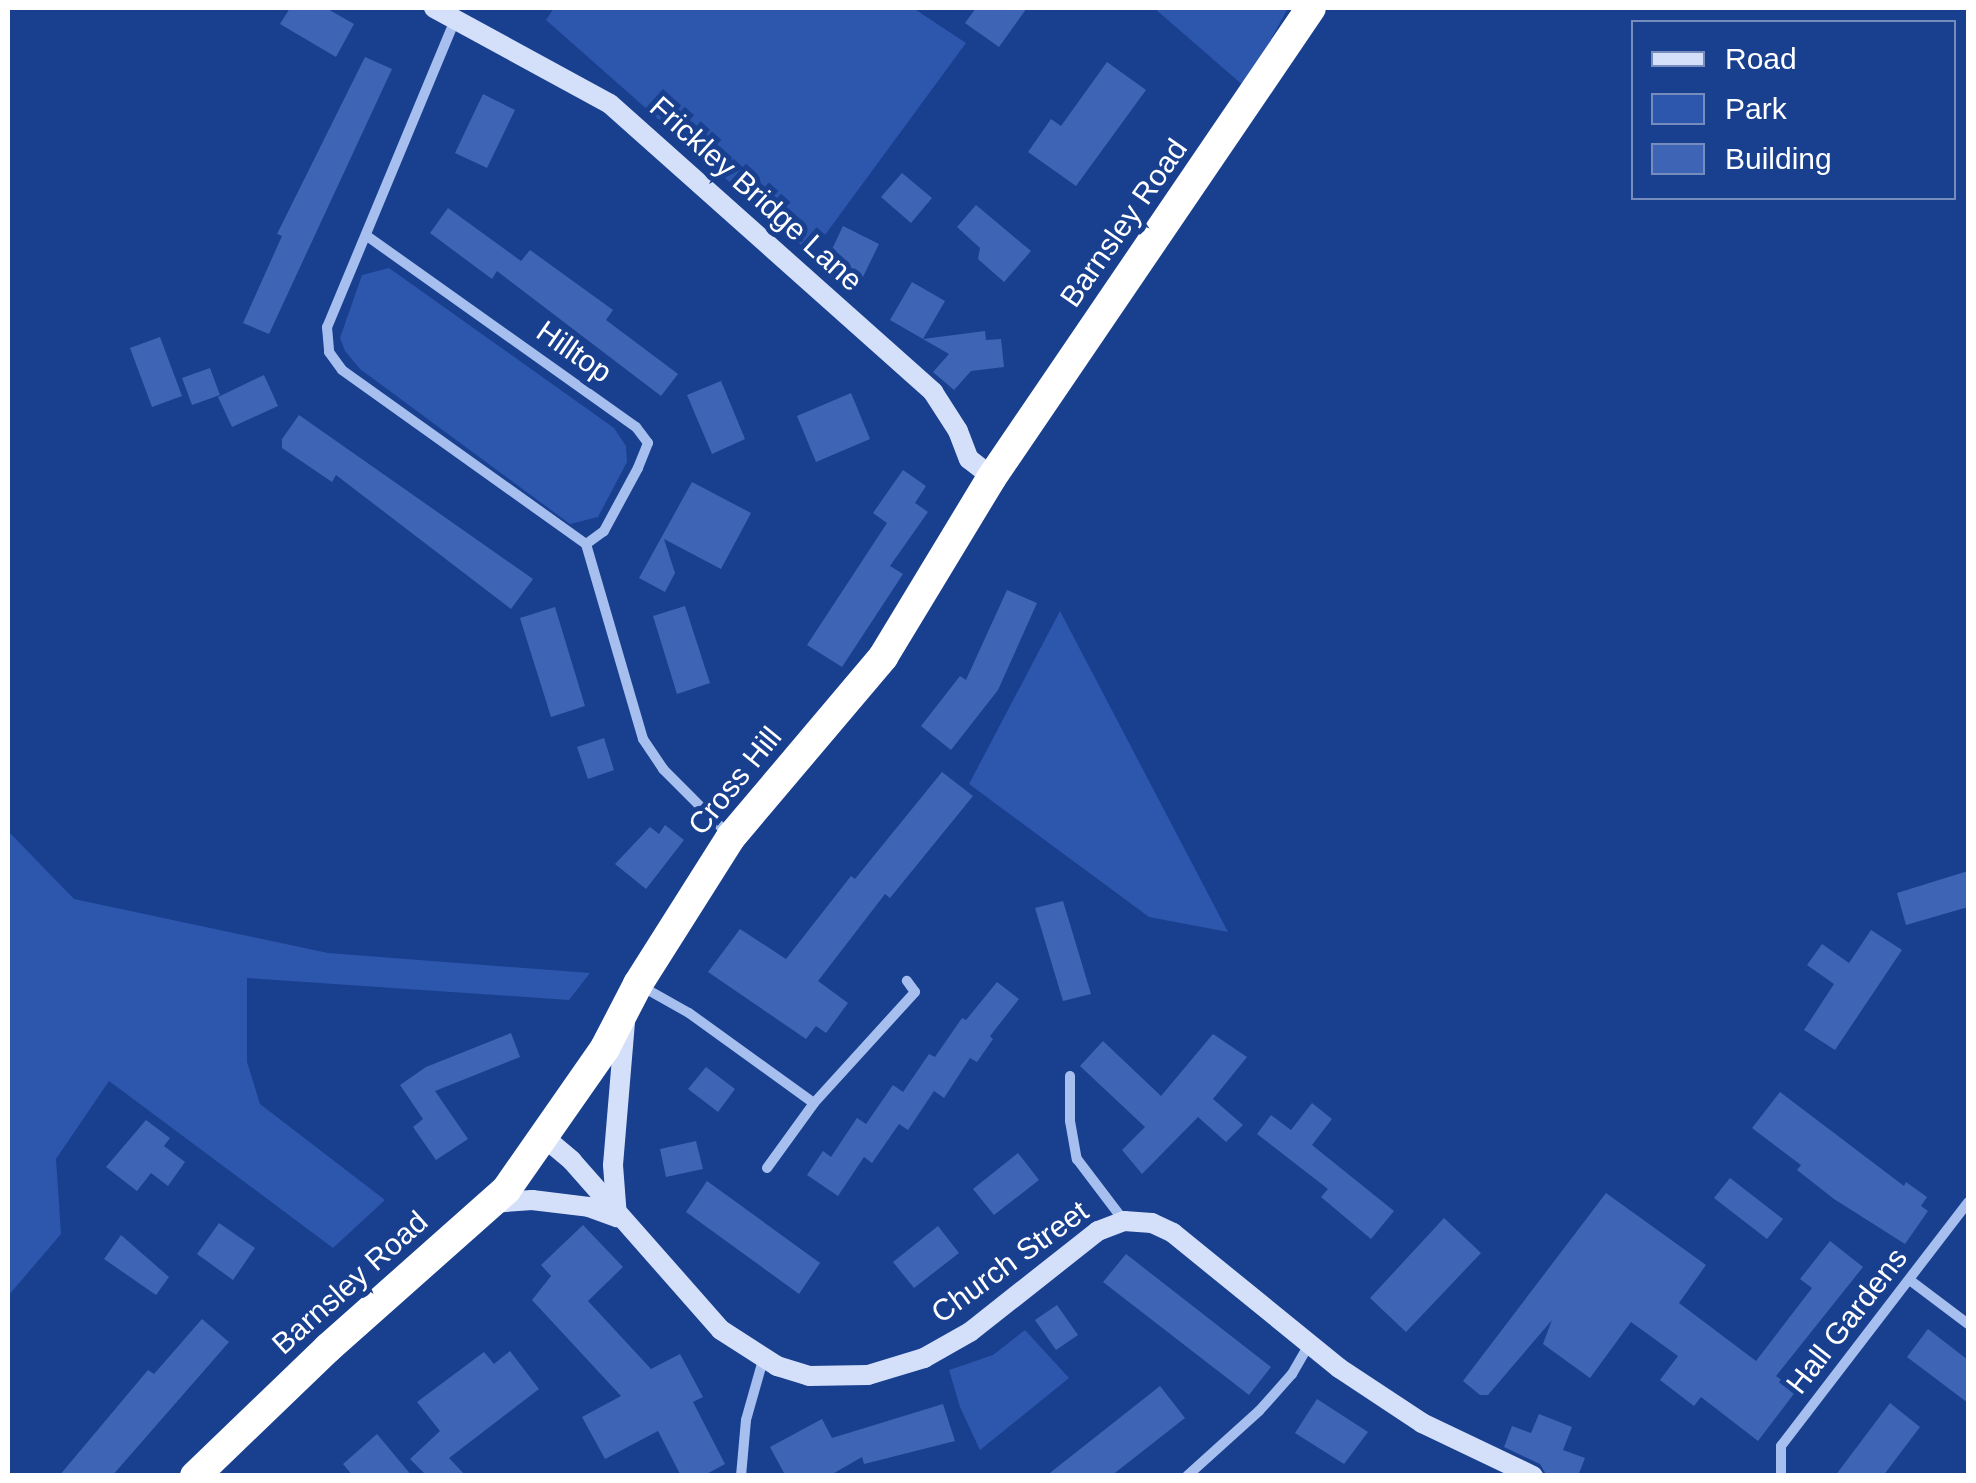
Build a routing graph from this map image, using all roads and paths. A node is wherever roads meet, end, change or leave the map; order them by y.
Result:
1 (434, 8) edge
2 (1311, 8) edge
3 (455, 20) junction
4 (368, 236) junction
5 (992, 477) junction
6 (586, 544) junction
7 (730, 837) junction
8 (907, 981) dead end
9 (632, 998) junction
10 (1070, 1076) dead end
11 (814, 1103) junction
12 (545, 1138) junction
13 (767, 1168) dead end
14 (1968, 1202) edge
15 (492, 1203) junction
16 (616, 1216) junction
17 (1124, 1220) junction
18 (1911, 1281) junction
19 (1968, 1324) edge
20 (1309, 1345) junction
21 (763, 1360) junction
22 (195, 1476) edge
23 (742, 1476) edge
24 (1187, 1476) edge
25 (1533, 1476) edge
26 (1781, 1476) edge

1 - 3 street, Frickley Bridge Lane
2 - 5 highway, Barnsley Road
3 - 4 street
3 - 5 street, Frickley Bridge Lane
4 - 6 street
4 - 6 street, Hilltop
5 - 7 highway, Cross Hill
6 - 7 street
7 - 9 highway, Cross Hill
8 - 11 street
9 - 11 street
9 - 12 highway, Cross Hill
9 - 16 street
10 - 17 street
11 - 13 street
12 - 15 highway, Barnsley Road
12 - 16 street, Church Street
14 - 18 street, Hall Gardens
15 - 16 street
15 - 22 highway, Barnsley Road
16 - 21 street, Church Street
17 - 20 street, Church Street
17 - 21 street, Church Street
18 - 19 street
18 - 26 street, Hall Gardens
20 - 24 street
20 - 25 street, Church Street
21 - 23 street

